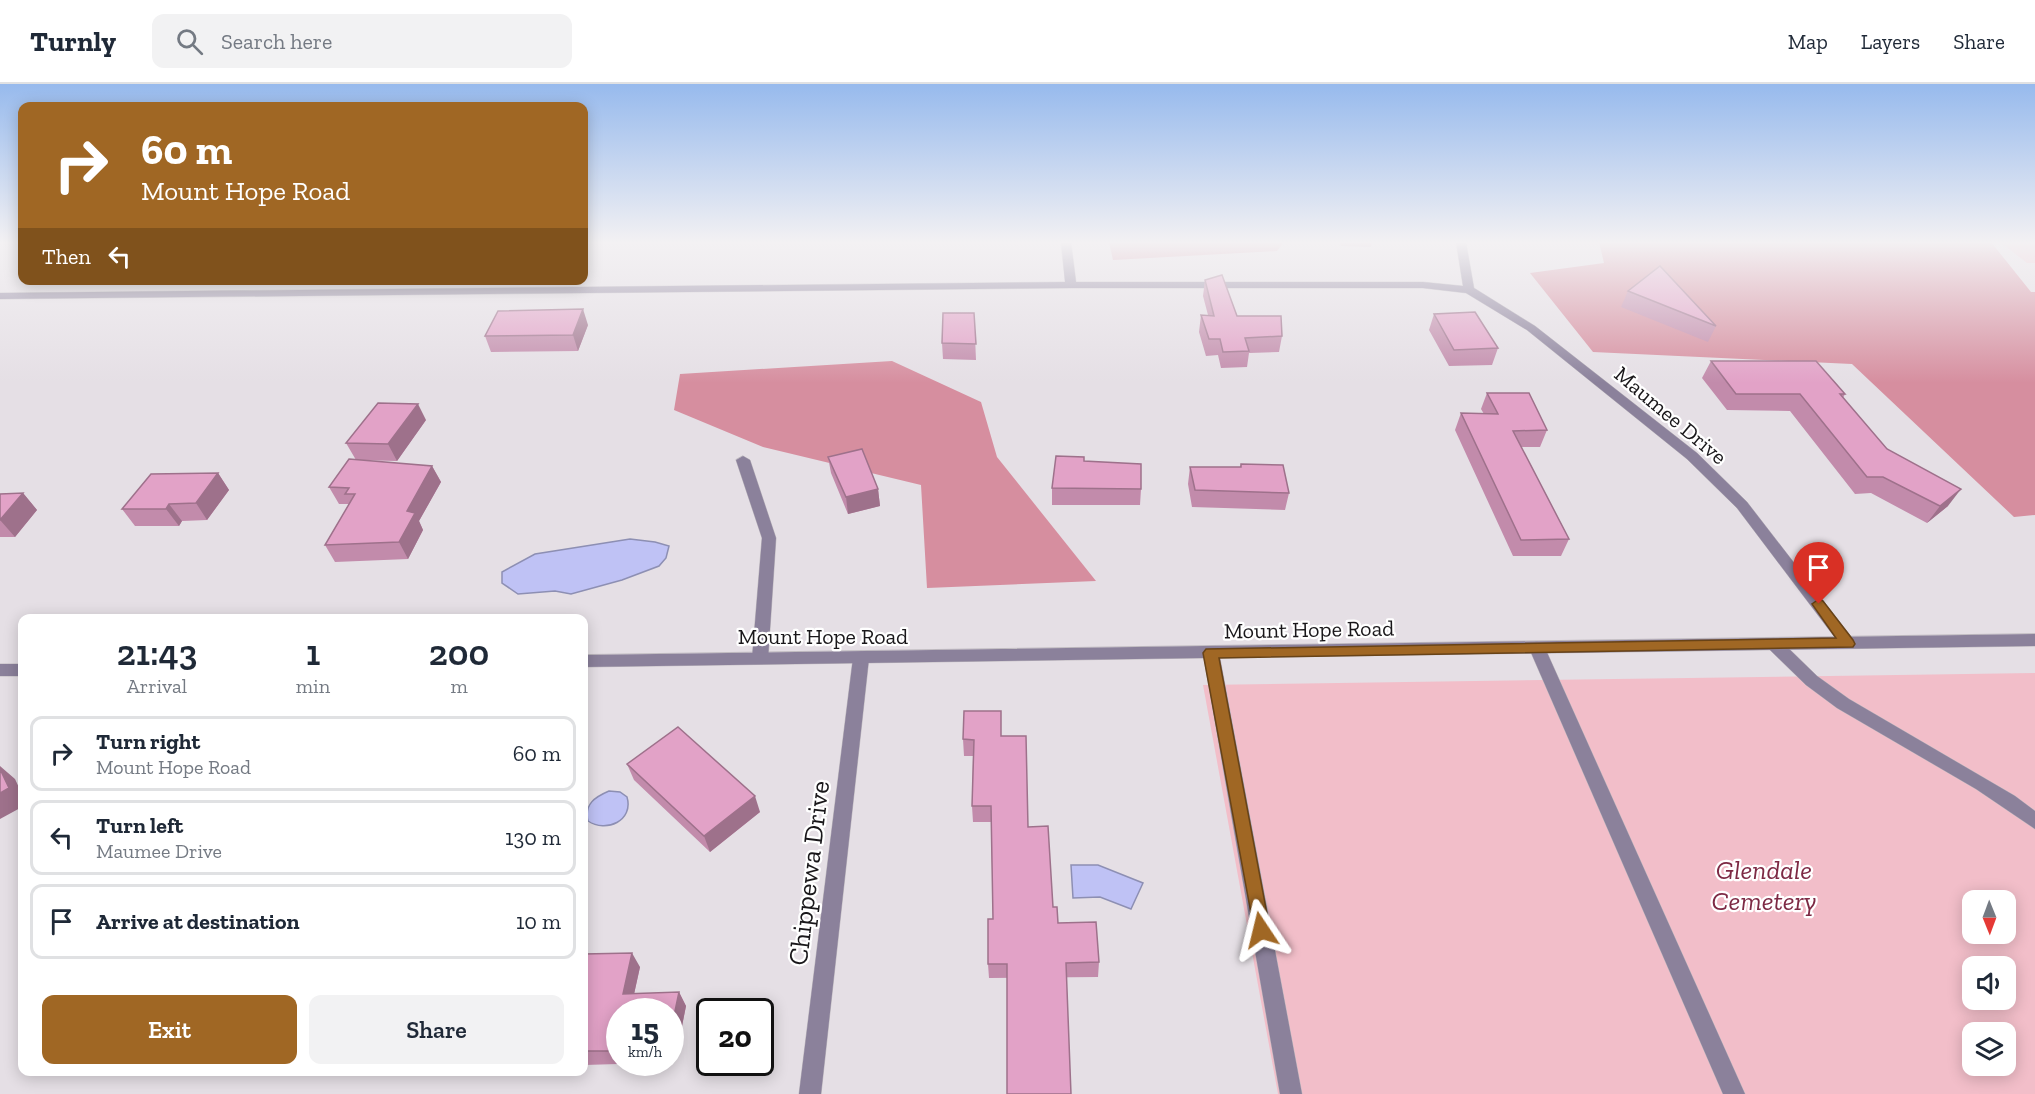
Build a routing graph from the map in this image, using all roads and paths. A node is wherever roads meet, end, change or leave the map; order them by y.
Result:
1 (669, 289) edge
2 (1461, 289) edge
3 (1469, 290) joint
4 (0, 296) edge
5 (743, 460) dead end
6 (2035, 640) edge
7 (1774, 644) junction
8 (1848, 644) junction
9 (1537, 648) junction
10 (1211, 653) junction
11 (861, 658) junction
12 (760, 659) junction
13 (588, 662) edge
14 (0, 670) edge
15 (18, 670) edge
16 (2035, 821) edge
17 (810, 1094) edge
18 (1291, 1094) edge
19 (1734, 1094) edge

1 - 4 street
2 - 3 street
3 - 8 street, Maumee Drive
5 - 12 street
6 - 8 street, Mount Hope Road
7 - 8 street, Mount Hope Road
7 - 9 street, Mount Hope Road
7 - 16 street
9 - 10 street, Mount Hope Road
9 - 19 street
10 - 11 street, Mount Hope Road
10 - 18 street
11 - 12 street, Mount Hope Road
11 - 17 street, Chippewa Drive
12 - 13 street, Mount Hope Road
14 - 15 street

